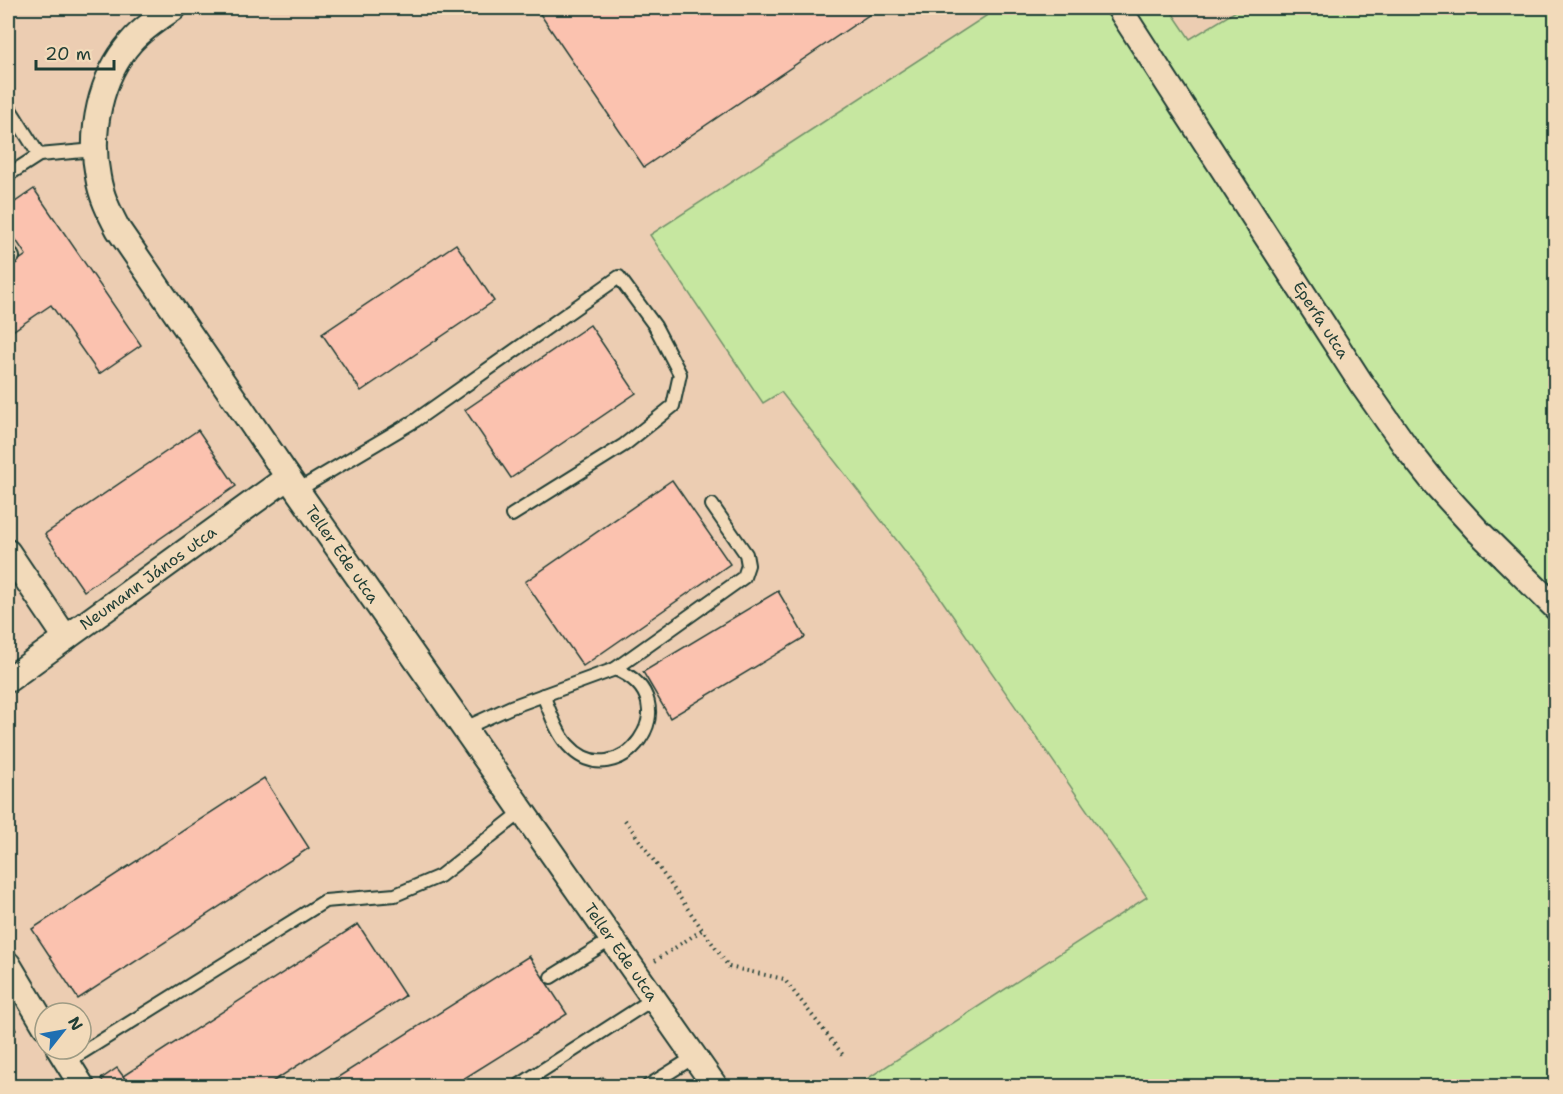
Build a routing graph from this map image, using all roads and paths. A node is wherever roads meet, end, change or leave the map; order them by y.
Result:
1 (174, 8) edge
2 (1119, 8) edge
3 (8, 106) edge
4 (95, 150) junction
5 (39, 154) junction
6 (8, 175) edge
7 (293, 483) junction
8 (712, 505) dead end
9 (512, 515) dead end
10 (8, 552) edge
11 (1556, 608) edge
12 (66, 638) junction
13 (615, 669) junction
14 (8, 680) edge
15 (543, 695) junction
16 (465, 728) junction
17 (523, 811) junction
18 (625, 820) dead end
19 (702, 930) junction
20 (612, 939) junction
21 (8, 964) edge
22 (636, 973) junction
23 (551, 977) dead end
24 (653, 999) junction
25 (33, 1006) edge
26 (93, 1037) edge
27 (843, 1055) dead end
28 (694, 1057) junction
29 (67, 1061) edge
30 (82, 1086) edge
31 (518, 1086) edge
32 (648, 1086) edge
33 (715, 1086) edge

1 - 4 street, Teller Ede utca
2 - 11 street, Eperfa utca
3 - 5 lane
4 - 5 lane
4 - 7 street, Teller Ede utca
5 - 6 lane
7 - 9 lane
7 - 12 street, Neumann János utca
7 - 16 street, Teller Ede utca
8 - 13 lane
10 - 12 street
12 - 14 street, Neumann János utca
13 - 15 lane
13 - 15 lane
15 - 16 lane
16 - 17 street, Teller Ede utca
17 - 20 street, Teller Ede utca
17 - 26 lane
18 - 19 path
19 - 22 path
19 - 27 path
20 - 22 street, Teller Ede utca
20 - 23 lane
21 - 25 street
22 - 24 street, Teller Ede utca
24 - 28 street, Teller Ede utca
24 - 31 lane
28 - 32 lane
28 - 33 street, Teller Ede utca
29 - 30 street

